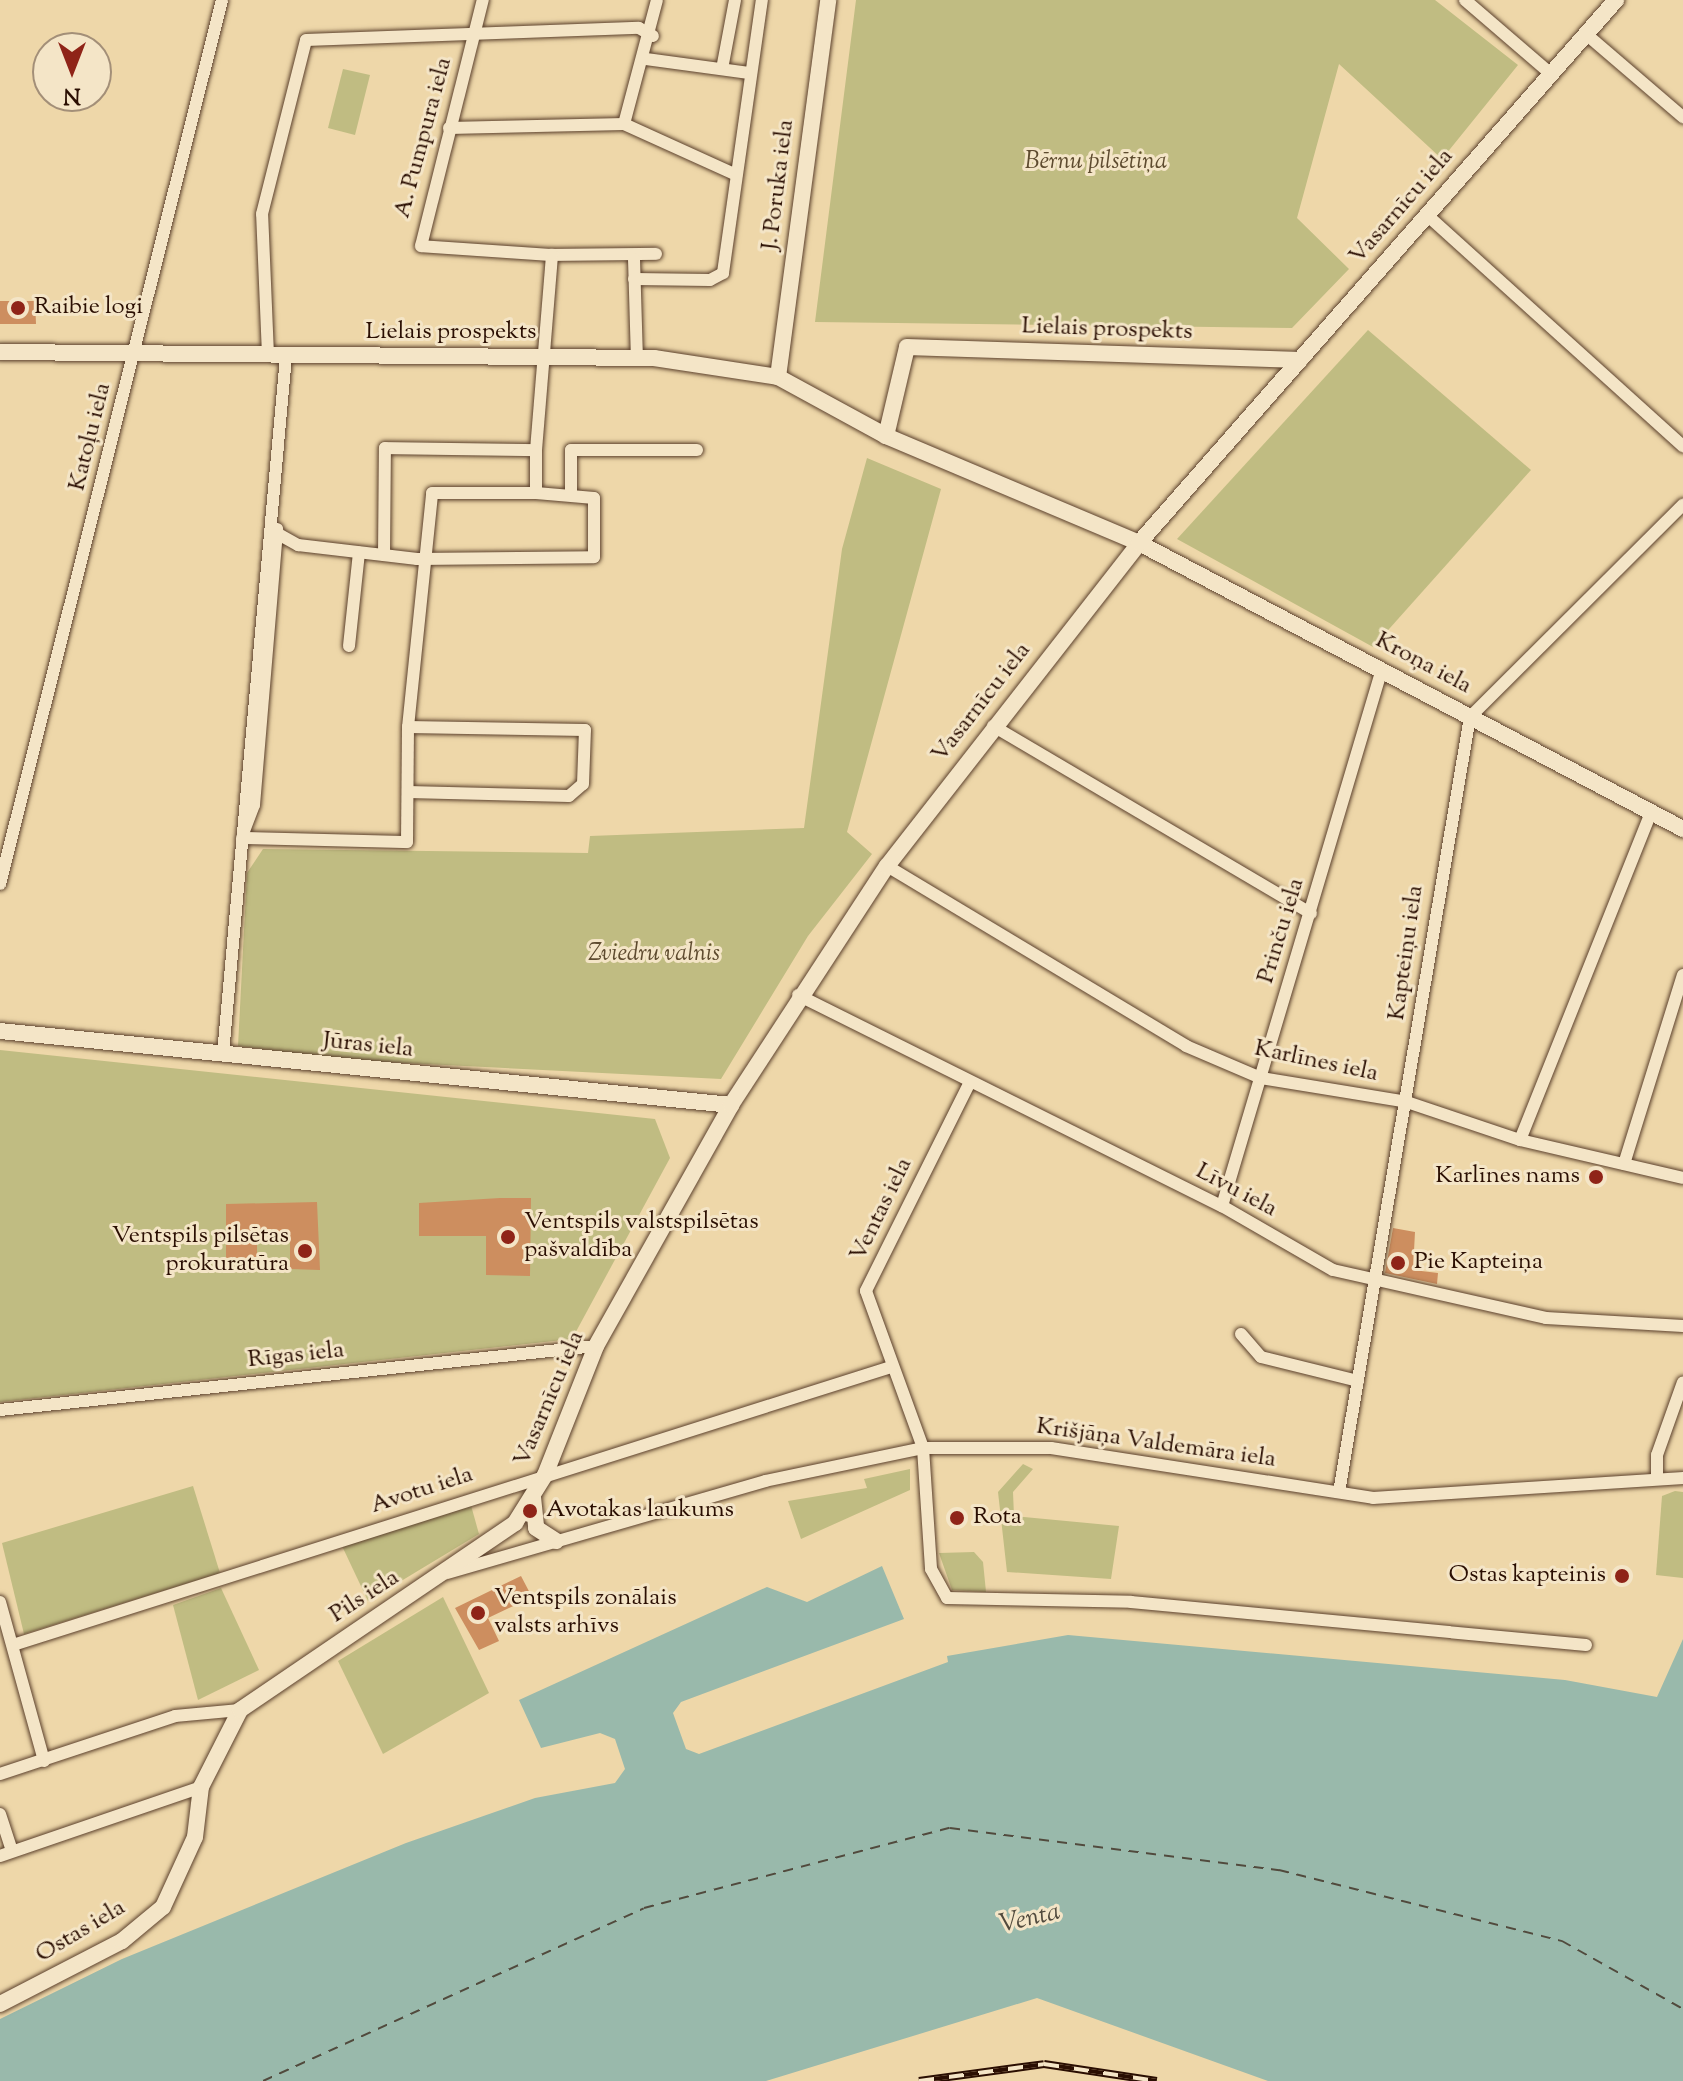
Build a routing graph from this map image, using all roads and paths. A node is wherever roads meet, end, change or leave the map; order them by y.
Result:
1 (222, 0) edge
2 (483, 0) edge
3 (657, 0) edge
4 (735, 0) edge
5 (762, 0) edge
6 (828, 0) edge
7 (1465, 0) edge
8 (1616, 0) edge
9 (1586, 34) junction
10 (474, 35) junction
11 (653, 36) junction
12 (646, 59) junction
13 (722, 69) junction
14 (749, 73) junction
15 (1551, 74) junction
16 (1683, 117) edge
17 (624, 124) junction
18 (449, 128) junction
19 (732, 173) junction
20 (1427, 215) junction
21 (656, 254) dead end
22 (552, 255) junction
23 (634, 259) junction
24 (634, 279) junction
25 (0, 352) edge
26 (134, 353) junction
27 (268, 355) junction
28 (286, 356) junction
29 (541, 357) junction
30 (637, 358) junction
31 (1300, 360) junction
32 (778, 377) junction
33 (886, 436) junction
34 (1683, 446) edge
35 (536, 450) junction
36 (697, 450) dead end
37 (536, 493) junction
38 (571, 494) junction
39 (1683, 505) edge
40 (273, 520) junction
41 (280, 535) junction
42 (1139, 543) junction
43 (359, 553) junction
44 (384, 555) junction
45 (425, 560) junction
46 (349, 646) dead end
47 (1382, 669) junction
48 (1470, 717) junction
49 (993, 726) junction
50 (408, 727) junction
51 (408, 792) junction
52 (1651, 812) junction
53 (1683, 829) edge
54 (242, 838) junction
55 (887, 866) junction
56 (0, 884) edge
57 (1311, 913) junction
58 (1683, 975) edge
59 (798, 995) junction
60 (0, 1031) edge
61 (223, 1054) junction
62 (1261, 1078) junction
63 (969, 1084) junction
64 (1407, 1102) junction
65 (731, 1105) junction
66 (1520, 1140) junction
67 (1624, 1164) junction
68 (1683, 1178) edge
69 (1222, 1206) junction
70 (1375, 1283) junction
71 (1683, 1326) edge
72 (1241, 1334) dead end
73 (596, 1346) junction
74 (891, 1367) junction
75 (1358, 1381) junction
76 (1683, 1382) edge
77 (0, 1410) edge
78 (923, 1448) junction
79 (545, 1475) junction
80 (1657, 1477) junction
81 (1683, 1478) edge
82 (1339, 1492) junction
83 (533, 1497) junction
84 (515, 1523) joint
85 (556, 1541) junction
86 (446, 1573) junction
87 (0, 1602) edge
88 (13, 1645) junction
89 (1586, 1645) dead end
90 (240, 1710) junction
91 (44, 1761) junction
92 (0, 1774) edge
93 (201, 1787) junction
94 (0, 1814) edge
95 (6, 1854) edge
96 (0, 2004) edge

1 - 26 street, Katoļu iela
2 - 10 street, A. Pumpura iela
3 - 11 street
4 - 13 street
5 - 14 street
6 - 32 street, J. Poruka iela
7 - 15 street
8 - 9 street, Vasarnīcu iela
9 - 15 street, Vasarnīcu iela
9 - 16 street
10 - 11 street
10 - 18 street, A. Pumpura iela
10 - 27 street
11 - 12 street
12 - 13 street
12 - 17 street
13 - 14 street
14 - 19 street
15 - 20 street, Vasarnīcu iela
17 - 18 street
17 - 19 street
18 - 22 street, A. Pumpura iela
19 - 24 street
20 - 31 street, Vasarnīcu iela
20 - 34 street
21 - 23 street
22 - 23 street
22 - 29 street
23 - 24 street
24 - 30 street
25 - 26 street, Lielais prospekts
26 - 27 street, Lielais prospekts
26 - 56 street, Katoļu iela
27 - 28 street, Lielais prospekts
28 - 29 street, Lielais prospekts
28 - 40 street
29 - 30 street, Lielais prospekts
29 - 35 street
30 - 32 street, Lielais prospekts
31 - 33 street, Lielais prospekts
31 - 42 street, Vasarnīcu iela
32 - 33 street, Lielais prospekts
33 - 42 street, Lielais prospekts
35 - 37 street
35 - 44 street
36 - 38 street
37 - 38 street
37 - 45 street
38 - 45 street
39 - 48 street
40 - 41 street
40 - 54 street
41 - 43 street
41 - 54 street
42 - 47 street, Kroņa iela
42 - 49 street, Vasarnīcu iela
43 - 44 street
43 - 46 street
44 - 45 street
45 - 50 street
47 - 48 street, Kroņa iela
47 - 57 street, Prinču iela
48 - 52 street, Kroņa iela
48 - 64 street, Kapteiņu iela
49 - 55 street, Vasarnīcu iela
49 - 57 street
50 - 51 street
50 - 51 street
51 - 54 street
52 - 53 street, Kroņa iela
52 - 66 street
54 - 61 street
55 - 59 street, Vasarnīcu iela
55 - 62 street, Karlīnes iela
57 - 62 street, Prinču iela
58 - 67 street
59 - 63 street, Līvu iela
59 - 65 street, Vasarnīcu iela
60 - 61 street, Jūras iela
61 - 65 street, Jūras iela
62 - 64 street, Karlīnes iela
62 - 69 street, Prinču iela
63 - 69 street, Līvu iela
63 - 74 street, Ventas iela
64 - 66 street, Karlīnes iela
64 - 70 street, Kapteiņu iela
65 - 73 street, Vasarnīcu iela
66 - 67 street, Karlīnes iela
67 - 68 street, Karlīnes iela
69 - 70 street, Līvu iela
70 - 71 street, Līvu iela
70 - 75 street, Kapteiņu iela
72 - 75 street
73 - 77 street, Rīgas iela
73 - 79 street, Vasarnīcu iela
74 - 78 street, Ventas iela
74 - 79 street, Avotu iela
75 - 82 street, Kapteiņu iela
76 - 80 street
78 - 82 street, Krišjāņa Valdemāra iela
78 - 85 street, Krišjāņa Valdemāra iela
78 - 89 street, Ventas iela
79 - 83 street, Vasarnīcu iela
79 - 88 street, Avotu iela
80 - 81 street, Krišjāņa Valdemāra iela
80 - 82 street, Krišjāņa Valdemāra iela
83 - 84 street, Vasarnīcu iela
83 - 85 street
84 - 86 street, Pils iela
85 - 86 street, Krišjāņa Valdemāra iela
86 - 90 street, Pils iela
87 - 88 street
88 - 91 street
90 - 91 street
90 - 93 street, Ostas iela
91 - 92 street
93 - 95 street
93 - 96 street, Ostas iela
94 - 95 street

